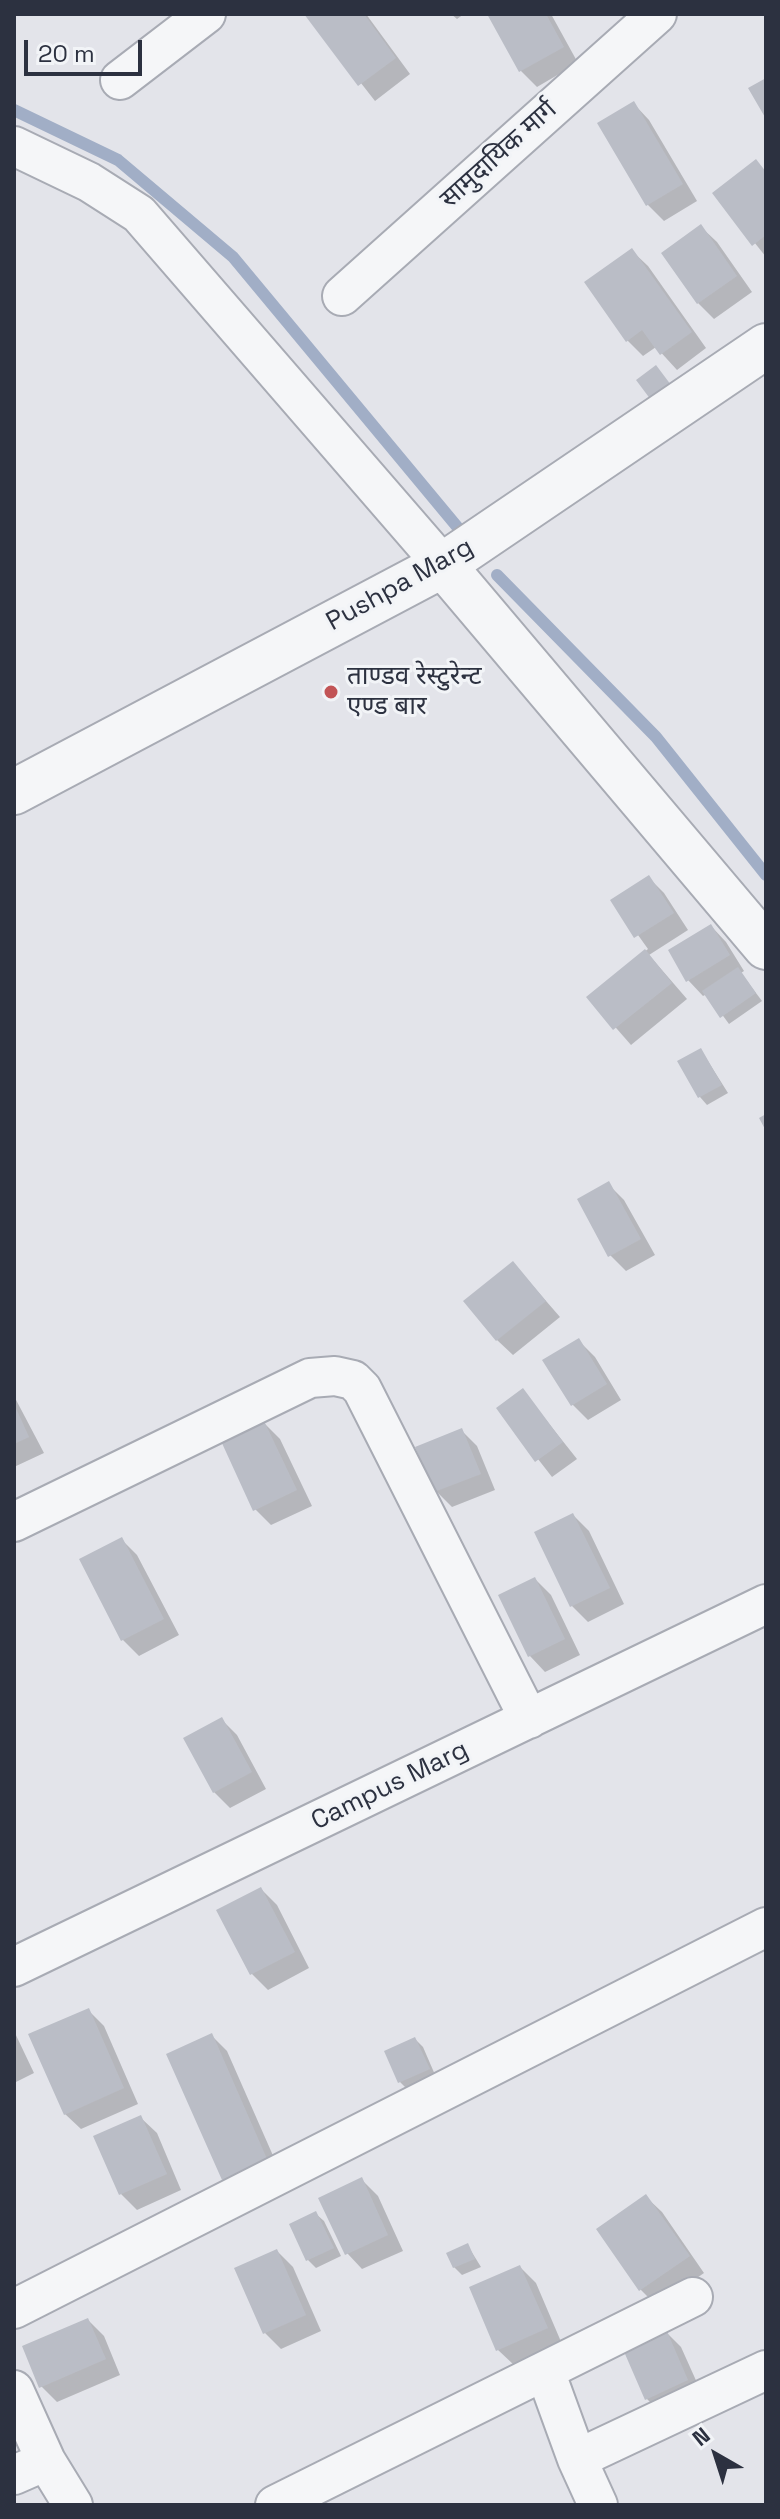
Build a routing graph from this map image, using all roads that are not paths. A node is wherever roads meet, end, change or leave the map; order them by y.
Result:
1 (206, 14) edge
2 (657, 14) edge
3 (120, 80) dead end
4 (14, 146) edge
5 (342, 296) dead end
6 (766, 346) edge
7 (443, 565) junction
8 (14, 792) edge
9 (766, 947) edge
10 (14, 1522) edge
11 (766, 1604) edge
12 (529, 1719) junction
13 (766, 1927) edge
14 (14, 1967) edge
15 (693, 2297) dead end
16 (14, 2309) edge
17 (766, 2370) edge
18 (545, 2371) junction
19 (14, 2390) edge
20 (577, 2459) junction
21 (30, 2468) edge
22 (73, 2505) edge
23 (275, 2505) edge
24 (598, 2505) edge

1 - 3 street
2 - 5 street, सामुदायिक मार्ग
4 - 7 street
6 - 7 street, Pushpa Marg
7 - 8 street, Pushpa Marg
7 - 9 street
10 - 12 street
11 - 12 street, Campus Marg
12 - 14 street, Campus Marg
13 - 16 street
15 - 18 street
17 - 20 street
18 - 20 street
18 - 23 street
19 - 21 street
20 - 24 street
21 - 22 street

